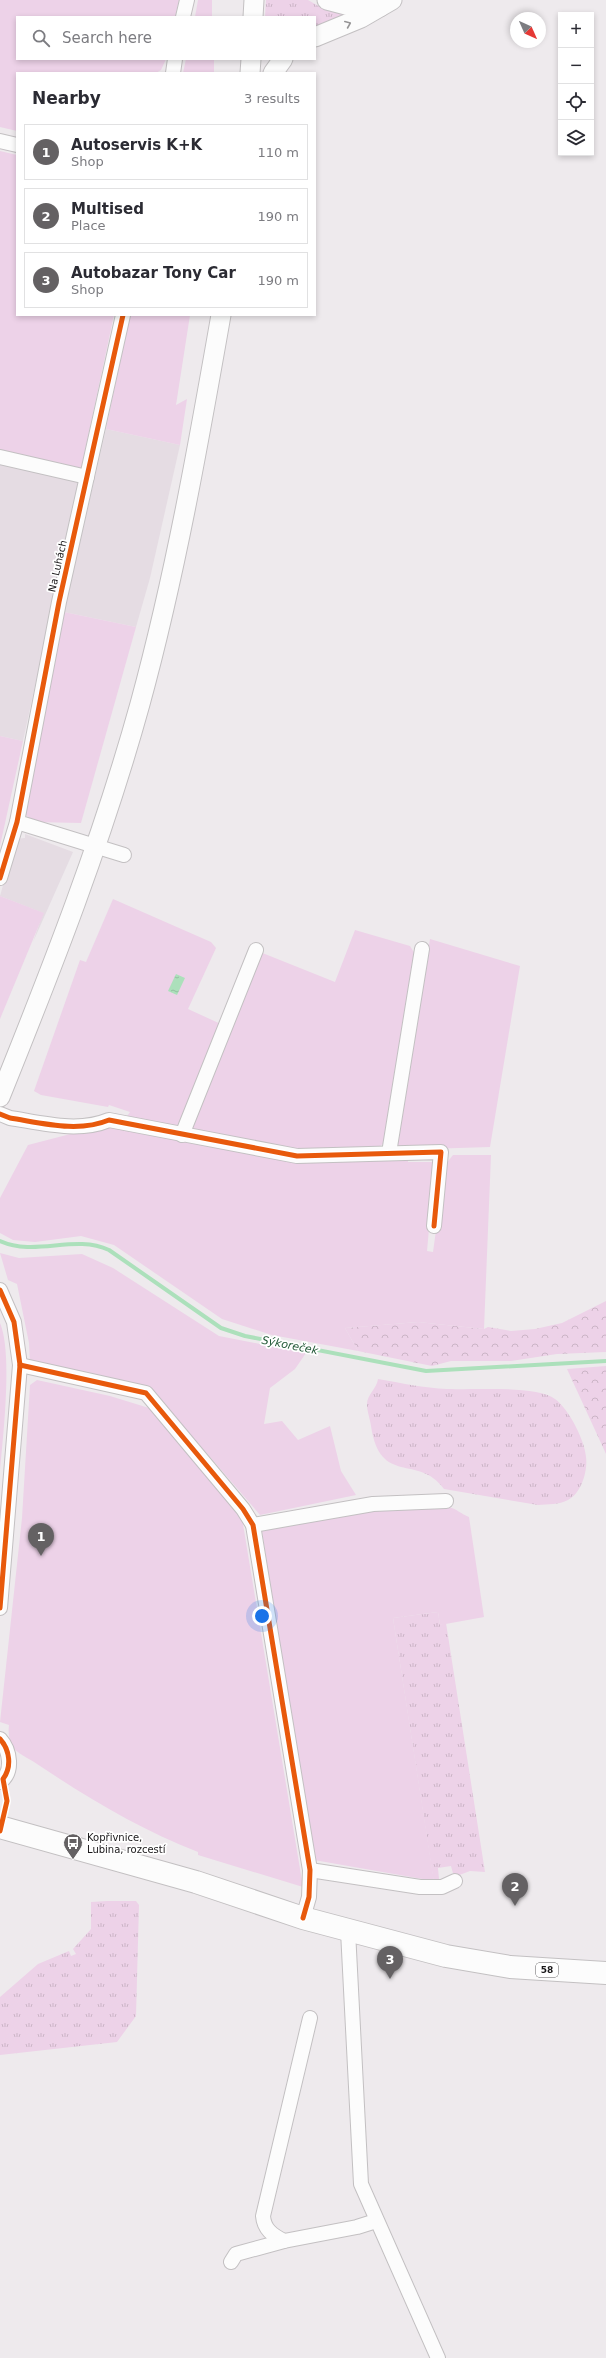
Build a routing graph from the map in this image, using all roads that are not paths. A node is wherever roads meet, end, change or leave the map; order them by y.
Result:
1 (187, 0) edge
2 (254, 0) edge
3 (327, 0) edge
4 (386, 3) edge
5 (183, 16) edge
6 (253, 16) edge
7 (316, 37) edge
8 (175, 60) edge
9 (251, 60) edge
10 (282, 60) edge
11 (172, 72) edge
12 (250, 72) edge
13 (274, 72) edge
14 (0, 141) edge
15 (16, 145) edge
16 (123, 316) edge
17 (221, 316) edge
18 (0, 457) edge
19 (87, 477) junction
20 (17, 822) junction
21 (96, 847) junction
22 (124, 855) dead end
23 (0, 878) edge
24 (422, 949) dead end
25 (256, 950) dead end
26 (0, 1097) edge
27 (0, 1114) edge
28 (182, 1135) junction
29 (389, 1154) junction
30 (434, 1226) dead end
31 (0, 1290) edge
32 (20, 1365) junction
33 (446, 1501) dead end
34 (253, 1525) junction
35 (3, 1535) edge
36 (0, 1608) edge
37 (0, 1739) edge
38 (0, 1782) edge
39 (0, 1827) edge
40 (310, 1870) junction
41 (455, 1881) dead end
42 (303, 1918) junction
43 (348, 1931) junction
44 (606, 1973) edge
45 (310, 2018) dead end
46 (376, 2221) junction
47 (284, 2241) junction
48 (231, 2262) dead end
49 (438, 2358) edge

1 - 5 street
2 - 6 main road
3 - 4 main road
7 -> 4 main road
8 - 11 street
9 - 12 main road
10 - 13 main road
14 - 15 street
16 - 19 street, Na Luhách
17 - 21 main road
18 - 19 street
19 - 20 street, Na Luhách
20 - 21 street
20 - 23 street, Na Luhách
21 - 22 street
21 - 26 main road
24 - 29 street
25 - 28 street
27 - 28 street
28 - 29 street
29 - 30 street
31 - 32 street
32 - 34 street
32 - 35 street
33 - 34 street
34 - 40 street
35 - 36 street
37 - 38 street
39 - 42 main road, 58
40 - 41 street
40 - 42 street
42 - 43 main road, 58
43 - 44 main road, 58
43 - 46 street
45 - 47 street
46 - 47 street
46 - 49 street
47 - 48 street

